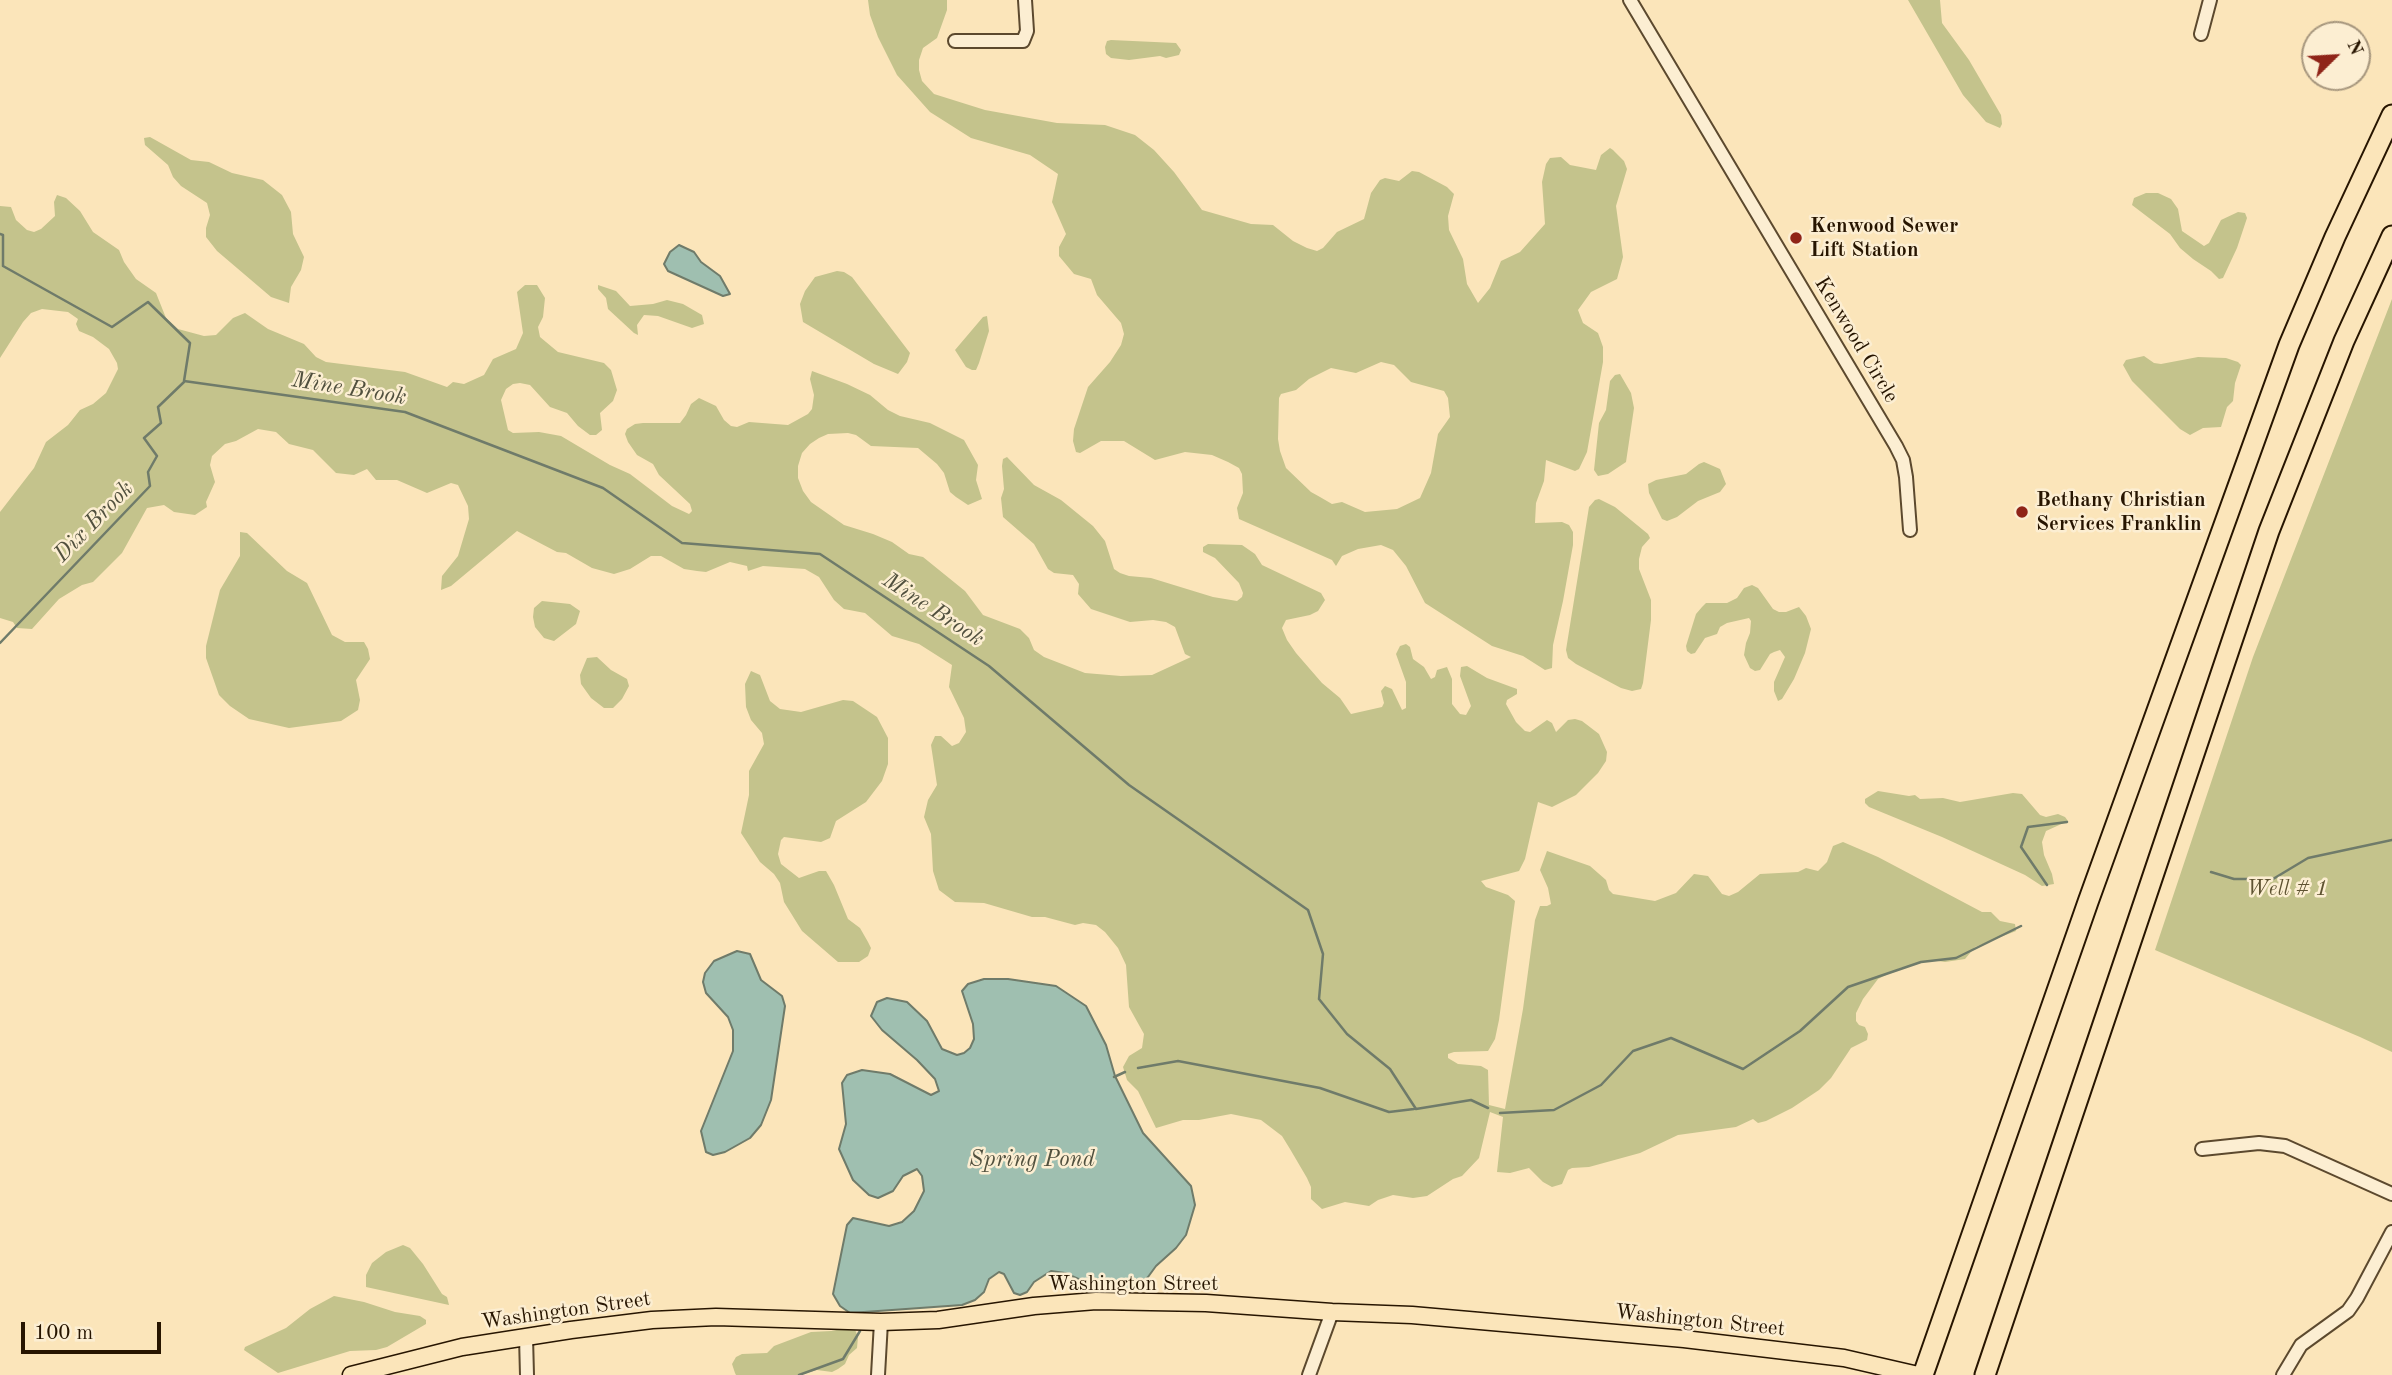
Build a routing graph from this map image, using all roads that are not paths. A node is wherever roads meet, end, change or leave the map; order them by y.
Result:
1 (1025, 0) edge
2 (1630, 0) edge
3 (2210, 0) edge
4 (2202, 34) dead end
5 (956, 41) dead end
6 (2392, 115) edge
7 (2392, 236) edge
8 (1910, 530) dead end
9 (2202, 1149) dead end
10 (2392, 1194) edge
11 (2392, 1232) edge
12 (1332, 1312) junction
13 (881, 1322) junction
14 (526, 1337) junction
15 (351, 1375) edge
16 (527, 1375) edge
17 (878, 1375) edge
18 (1309, 1375) edge
19 (1920, 1375) edge
20 (1984, 1375) edge
21 (2283, 1375) edge

1 - 5 street
2 - 8 street, Kenwood Circle
3 - 4 street
6 - 19 highway
7 - 20 highway
9 - 10 street
11 - 21 street
12 - 13 main road, Washington Street
12 - 18 street
12 - 19 main road, Washington Street
13 - 14 main road, Washington Street
13 - 17 street
14 - 15 main road, Washington Street
14 - 16 street

